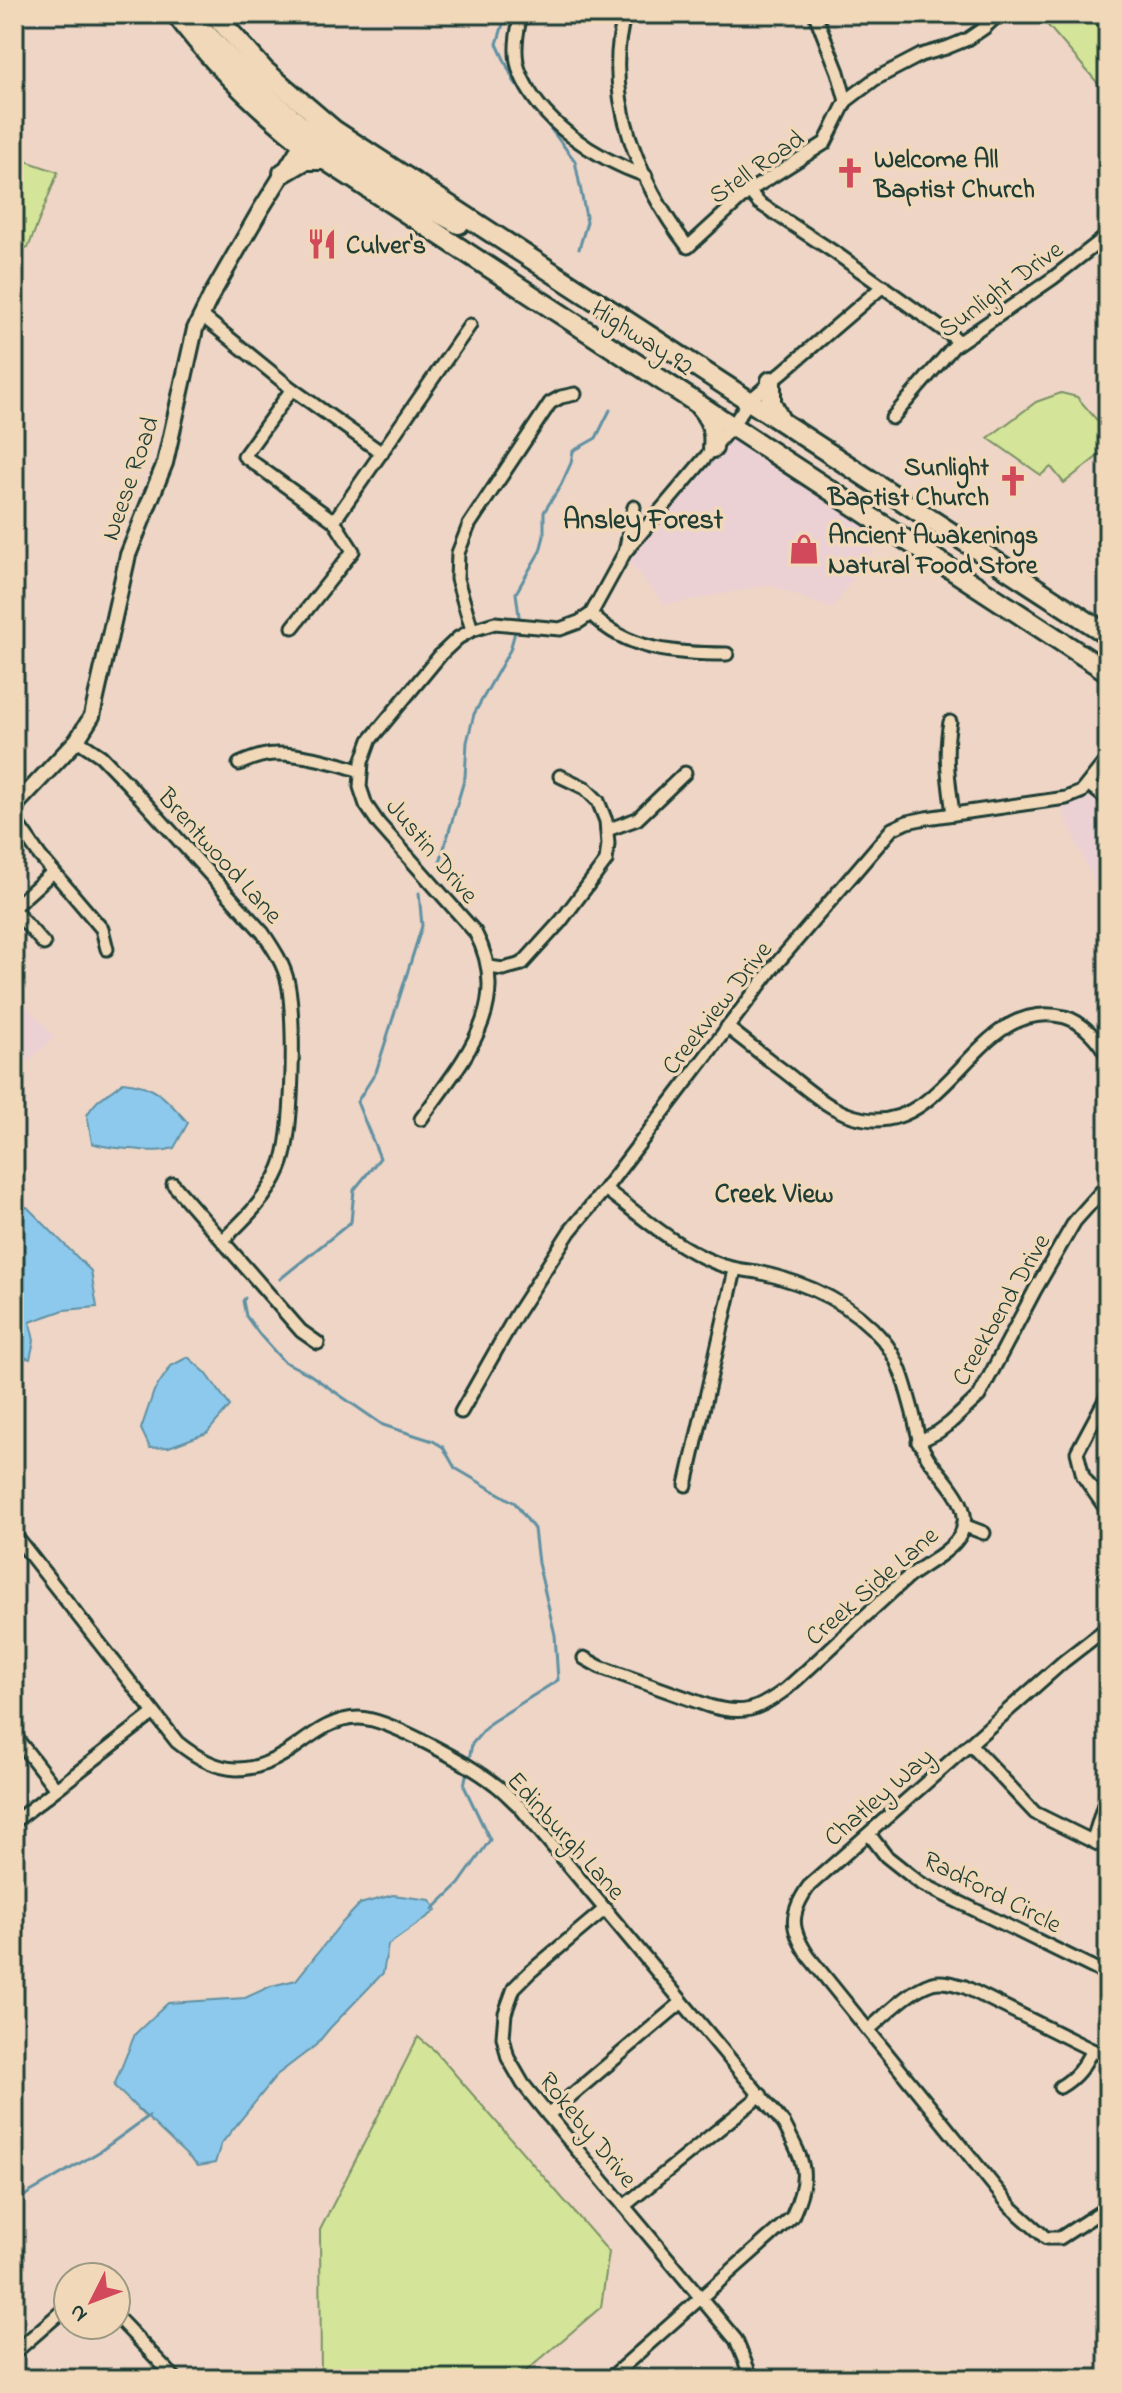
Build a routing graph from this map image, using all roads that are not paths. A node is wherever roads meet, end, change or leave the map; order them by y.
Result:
1 (176, 14) edge
2 (188, 14) edge
3 (214, 14) edge
4 (521, 14) edge
5 (625, 14) edge
6 (815, 14) edge
7 (999, 14) edge
8 (846, 101) junction
9 (278, 123) junction
10 (310, 131) junction
11 (325, 160) junction
12 (286, 168) junction
13 (646, 176) junction
14 (749, 191) junction
15 (1108, 235) edge
16 (883, 286) junction
17 (201, 315) junction
18 (470, 325) dead end
19 (959, 341) junction
20 (771, 381) junction
21 (292, 389) junction
22 (575, 394) dead end
23 (749, 401) junction
24 (696, 402) junction
25 (892, 418) dead end
26 (782, 422) junction
27 (732, 426) junction
28 (713, 448) junction
29 (382, 453) junction
30 (634, 507) dead end
31 (334, 521) junction
32 (625, 552) junction
33 (591, 614) junction
34 (293, 627) dead end
35 (472, 630) junction
36 (1108, 635) edge
37 (727, 654) dead end
38 (1108, 672) edge
39 (950, 722) dead end
40 (77, 740) junction
41 (1108, 758) edge
42 (239, 764) dead end
43 (361, 771) junction
44 (685, 773) dead end
45 (560, 776) dead end
46 (1088, 784) junction
47 (1108, 800) edge
48 (14, 807) edge
49 (953, 814) junction
50 (14, 819) edge
51 (607, 830) junction
52 (53, 872) junction
53 (14, 908) edge
54 (44, 944) dead end
55 (107, 949) dead end
56 (489, 967) junction
57 (727, 1027) junction
58 (1108, 1058) edge
59 (421, 1119) dead end
60 (173, 1184) dead end
61 (1108, 1184) edge
62 (605, 1189) junction
63 (223, 1240) junction
64 (735, 1270) junction
65 (318, 1343) dead end
66 (1108, 1394) edge
67 (461, 1412) dead end
68 (918, 1442) junction
69 (686, 1485) dead end
70 (1108, 1512) edge
71 (963, 1525) junction
72 (984, 1533) dead end
73 (14, 1534) edge
74 (1108, 1627) edge
75 (584, 1658) dead end
76 (154, 1713) junction
77 (14, 1735) edge
78 (970, 1744) junction
79 (56, 1789) junction
80 (1108, 1791) edge
81 (14, 1822) edge
82 (869, 1834) junction
83 (1093, 1840) junction
84 (1108, 1849) edge
85 (605, 1909) junction
86 (1108, 1975) edge
87 (682, 2002) junction
88 (868, 2030) junction
89 (1092, 2050) junction
90 (1108, 2058) edge
91 (1060, 2087) dead end
92 (761, 2095) junction
93 (548, 2115) junction
94 (624, 2206) junction
95 (1108, 2207) edge
96 (700, 2297) junction
97 (52, 2320) edge
98 (132, 2333) edge
99 (14, 2353) edge
100 (176, 2379) edge
101 (609, 2379) edge
102 (752, 2379) edge

1 - 9 main road, Highway 92
2 - 10 main road
3 - 10 main road, Highway 92
4 - 13 street
5 - 13 street
6 - 8 street
7 - 8 street, Stell Road
8 - 14 street, Stell Road
9 - 10 main road, Highway 92
9 - 12 main road
10 - 11 main road, Highway 92
10 - 12 street, Neese Road
10 - 23 main road, Highway 92
11 - 12 main road
11 - 24 main road, Highway 92
12 - 17 street, Neese Road
13 - 14 street, Stell Road
14 - 16 street
15 - 19 street, Sunlight Drive
16 - 19 street
16 - 20 street
17 - 21 street
17 - 40 street, Neese Road
18 - 29 street
19 - 25 street, Sunlight Drive
20 - 23 street
20 - 26 main road
21 - 29 street
21 - 31 street
22 - 35 street
23 - 26 main road, Highway 92
23 - 27 street
24 - 27 main road, Highway 92
24 - 28 main road
26 - 36 main road, Highway 92
27 - 28 street
27 - 38 main road, Highway 92
28 - 32 street
29 - 31 street
30 - 32 street
31 - 34 street
32 - 33 street
33 - 35 street
33 - 37 street
35 - 43 street
39 - 49 street
40 - 48 street, Neese Road
40 - 63 street, Brentwood Lane
41 - 46 street
42 - 43 street
43 - 56 street, Justin Drive
44 - 51 street
45 - 51 street
46 - 47 street
46 - 49 street, Creekview Drive
49 - 57 street, Creekview Drive
50 - 52 street
51 - 56 street
52 - 53 street
52 - 55 street
53 - 54 street
56 - 59 street, Justin Drive
57 - 58 street
57 - 62 street, Creekview Drive
60 - 63 street
61 - 68 street, Creekbend Drive
62 - 64 street, Creek Side Lane
62 - 67 street, Creekview Drive
63 - 65 street
64 - 68 street, Creek Side Lane
64 - 69 street
66 - 70 street
68 - 71 street, Creek Side Lane
71 - 72 street
71 - 75 street, Creek Side Lane
73 - 76 street, Edinburgh Lane
74 - 78 street, Chatley Way
76 - 79 street
76 - 85 street, Edinburgh Lane
77 - 79 street
78 - 82 street, Chatley Way
78 - 83 street
79 - 81 street
80 - 83 street
82 - 86 street, Radford Circle
82 - 88 street, Chatley Way
83 - 84 street
85 - 87 street, Edinburgh Lane
85 - 93 street, Rokeby Drive
87 - 92 street, Edinburgh Lane
87 - 93 street
88 - 89 street
88 - 95 street, Chatley Way
89 - 90 street
89 - 91 street
92 - 94 street
92 - 96 street, Edinburgh Lane
93 - 94 street, Rokeby Drive
94 - 96 street, Rokeby Drive
96 - 101 street, Edinburgh Lane
96 - 102 street, Rokeby Drive
97 - 99 street
98 - 100 street

